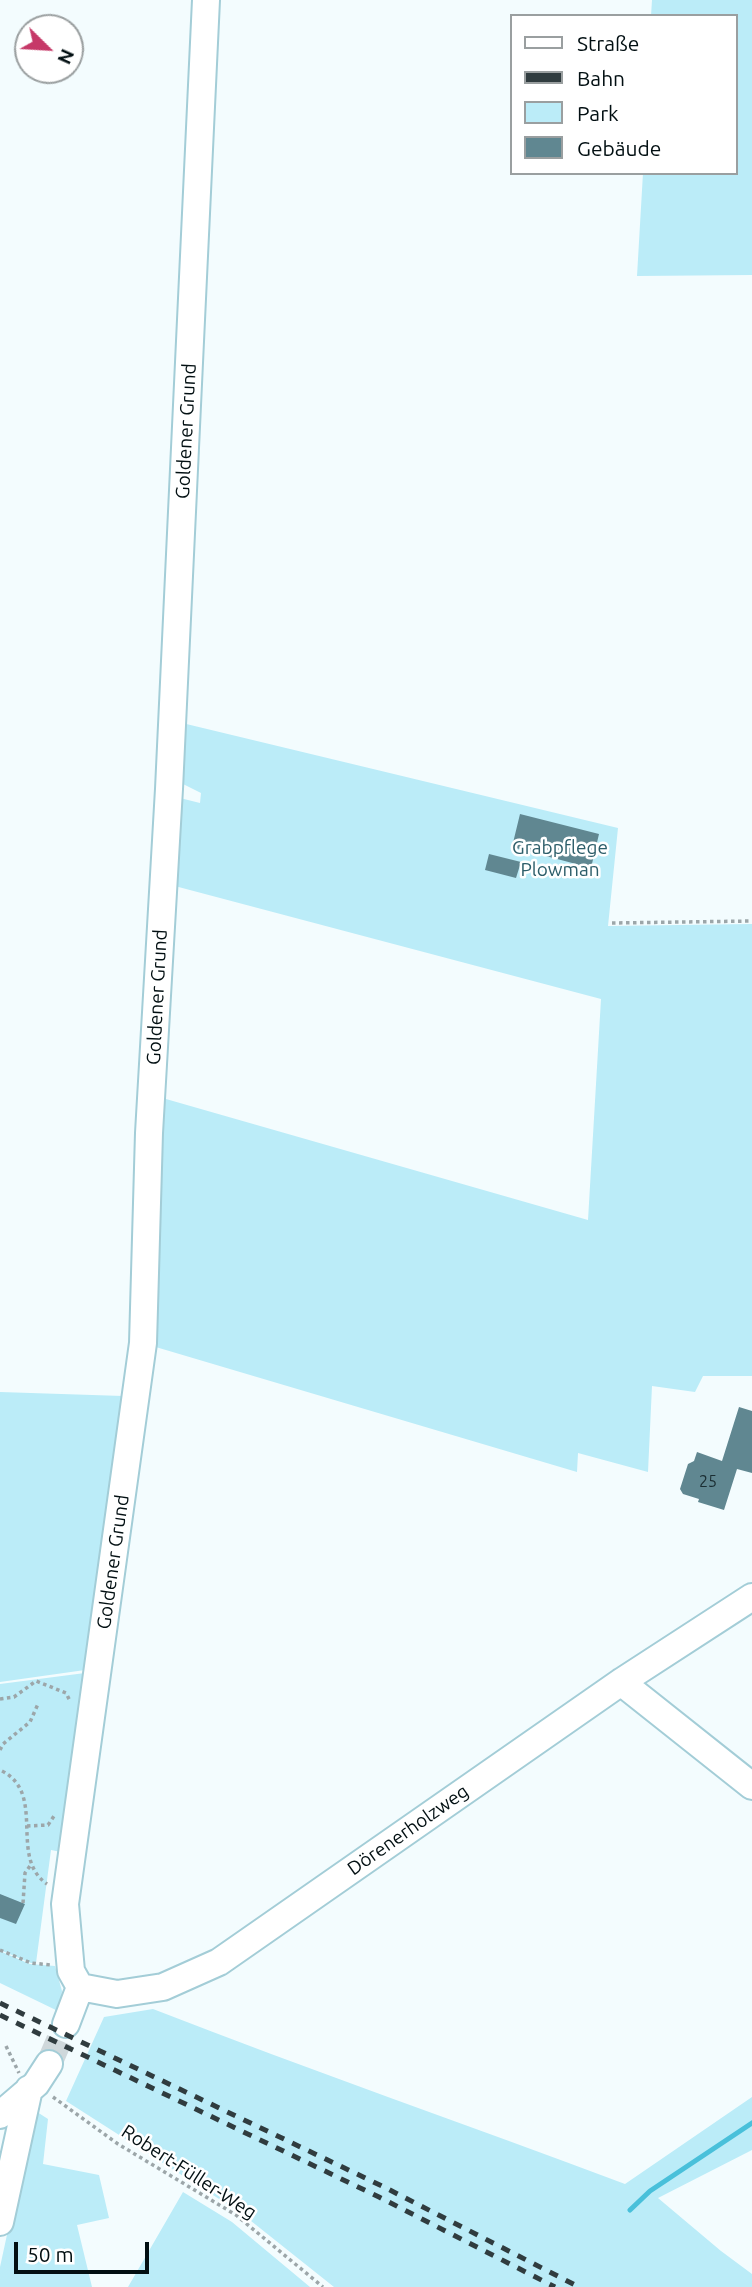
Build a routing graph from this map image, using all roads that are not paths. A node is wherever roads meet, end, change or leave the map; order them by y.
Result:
1 (206, 0) edge
2 (752, 1597) edge
3 (621, 1682) junction
4 (752, 1786) edge
5 (75, 1976) junction
6 (66, 2024) tunnel mouth
7 (0, 2115) edge
8 (0, 2222) edge

1 - 5 street, Goldener Grund
2 - 3 street, Dörenerholzweg
3 - 4 street
3 - 5 street, Dörenerholzweg
5 - 6 street
7 - 8 street

